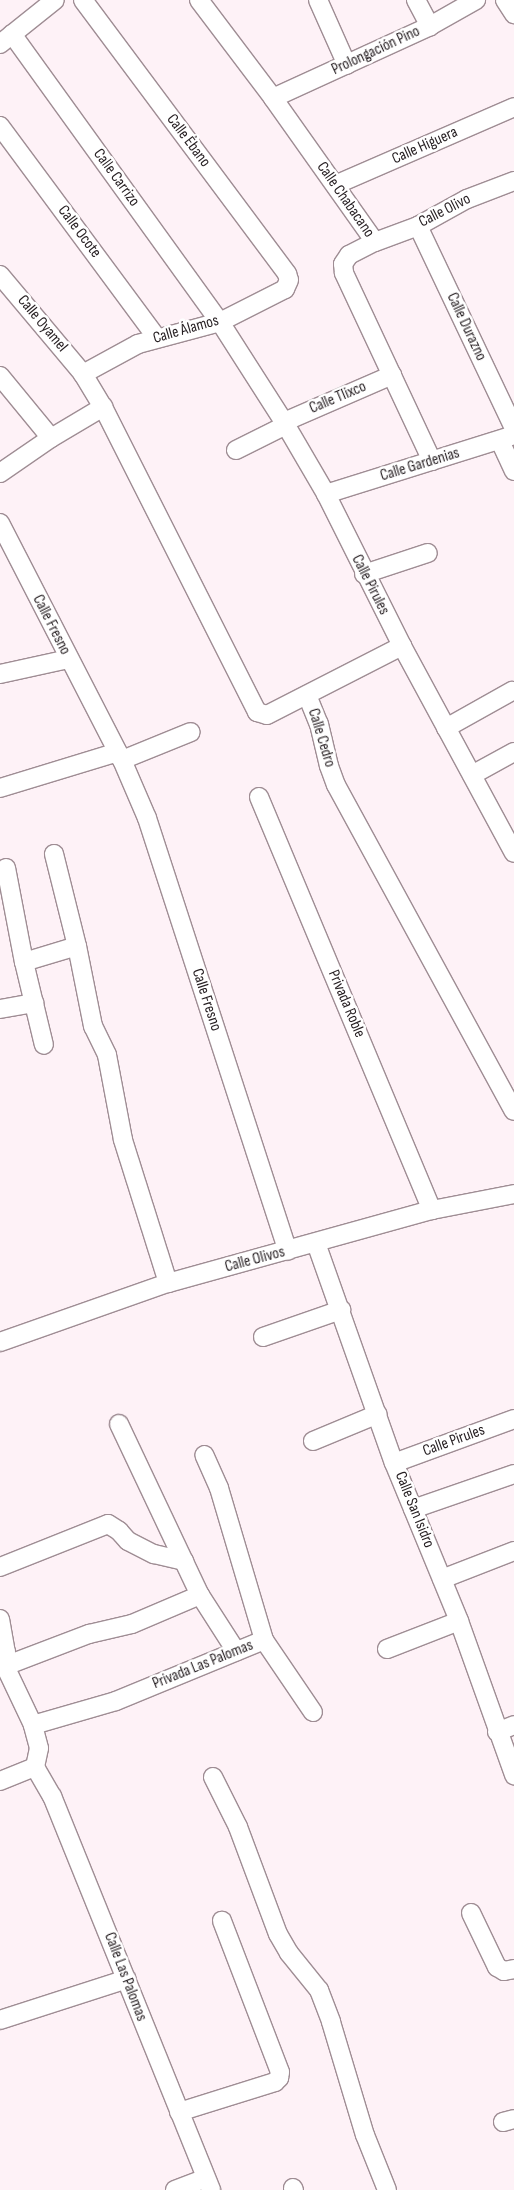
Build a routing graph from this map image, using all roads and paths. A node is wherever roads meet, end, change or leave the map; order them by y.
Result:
1 (55, 0) edge
2 (83, 0) edge
3 (199, 0) edge
4 (318, 0) edge
5 (416, 0) edge
6 (476, 0) edge
7 (505, 0) edge
8 (32, 7) edge
9 (514, 14) edge
10 (430, 26) junction
11 (6, 39) edge
12 (347, 65) junction
13 (273, 98) junction
14 (514, 106) edge
15 (0, 126) edge
16 (514, 181) edge
17 (335, 185) junction
18 (418, 226) junction
19 (375, 242) junction
20 (0, 274) edge
21 (289, 285) joint
22 (220, 322) junction
23 (157, 338) junction
24 (83, 374) junction
25 (392, 375) junction
26 (0, 376) edge
27 (103, 407) junction
28 (285, 423) junction
29 (514, 428) edge
30 (50, 438) junction
31 (507, 438) edge
32 (236, 450) dead end
33 (432, 461) junction
34 (514, 471) edge
35 (0, 473) edge
36 (326, 494) junction
37 (0, 523) edge
38 (428, 553) dead end
39 (364, 574) junction
40 (402, 646) junction
41 (68, 659) junction
42 (0, 674) edge
43 (512, 691) dead end
44 (307, 695) junction
45 (446, 728) junction
46 (191, 732) dead end
47 (514, 752) edge
48 (120, 756) junction
49 (472, 775) junction
50 (0, 788) edge
51 (259, 797) dead end
52 (513, 849) edge
53 (54, 854) dead end
54 (6, 868) dead end
55 (77, 946) junction
56 (24, 962) junction
57 (34, 1003) junction
58 (0, 1009) edge
59 (44, 1045) dead end
60 (514, 1112) edge
61 (514, 1194) edge
62 (432, 1210) junction
63 (316, 1243) junction
64 (288, 1251) junction
65 (168, 1283) junction
66 (340, 1310) junction
67 (264, 1337) dead end
68 (0, 1342) edge
69 (378, 1414) junction
70 (514, 1419) edge
71 (119, 1424) dead end
72 (313, 1441) dead end
73 (204, 1455) dead end
74 (394, 1463) junction
75 (514, 1474) edge
76 (413, 1509) junction
77 (514, 1551) edge
78 (184, 1561) junction
79 (0, 1567) edge
80 (442, 1579) junction
81 (200, 1594) junction
82 (459, 1621) junction
83 (1, 1625) edge
84 (264, 1640) junction
85 (386, 1649) dead end
86 (236, 1651) junction
87 (4, 1657) edge
88 (313, 1712) dead end
89 (34, 1724) junction
90 (514, 1725) edge
91 (497, 1732) junction
92 (34, 1767) junction
93 (514, 1776) edge
94 (213, 1777) dead end
95 (0, 1781) edge
96 (471, 1913) dead end
97 (222, 1921) dead end
98 (514, 1969) edge
99 (127, 1979) junction
100 (0, 2020) edge
101 (179, 2112) junction
102 (209, 2184) edge
103 (175, 2190) edge
104 (387, 2190) edge

1 - 8 street
2 - 21 street, Calle Ébano
3 - 13 street, Calle Chabacano
4 - 12 street
5 - 10 street
6 - 10 street, Prolongación Pino
7 - 9 street
8 - 11 street
10 - 12 street, Prolongación Pino
11 - 22 street, Calle Carrizo
12 - 13 street, Prolongación Pino
13 - 17 street, Calle Chabacano
14 - 17 street, Calle Higuera
15 - 23 street, Calle Ocote
16 - 18 street, Calle Olivo
17 - 19 street, Calle Chabacano
18 - 19 street, Calle Olivo
18 - 29 street, Calle Durazno
19 - 25 street, Calle Chabacano
20 - 24 street, Calle Oyamel
21 - 22 street, Calle Álamos
22 - 23 street, Calle Álamos
22 - 28 street, Calle Pirules
23 - 24 street, Calle Álamos
24 - 27 street, Calle Cedro
25 - 28 street, Calle Tlixco
25 - 33 street, Calle Chabacano
26 - 30 street
27 - 30 street
27 - 44 street, Calle Cedro
28 - 32 street, Calle Tlixco
28 - 36 street, Calle Pirules
30 - 35 street
31 - 33 street, Calle Gardenias
31 - 34 street
33 - 36 street, Calle Gardenias
36 - 39 street, Calle Pirules
37 - 41 street, Calle Fresno
38 - 39 street
39 - 40 street, Calle Pirules
40 - 44 street
40 - 45 street, Calle Pirules
41 - 42 street
41 - 48 street, Calle Fresno
43 - 45 street
44 - 60 street, Calle Cedro
45 - 49 street, Calle Pirules
46 - 48 street
47 - 49 street
48 - 50 street
48 - 64 street, Calle Fresno
49 - 52 street, Calle Pirules
51 - 62 street, Privada Roble
53 - 55 street
54 - 56 street
55 - 56 street
55 - 65 street
56 - 57 street
57 - 58 street
57 - 59 street
61 - 62 street, Calle Olivos
62 - 63 street, Calle Olivos
63 - 64 street, Calle Olivos
63 - 66 street, Calle San Isidro
64 - 65 street, Calle Olivos
65 - 68 street, Calle Olivos
66 - 67 street
66 - 69 street, Calle San Isidro
69 - 72 street
69 - 74 street, Calle San Isidro
70 - 74 street, Calle Pirules
71 - 78 street
73 - 84 street, Privada Las Palomas
74 - 76 street, Calle San Isidro
75 - 76 street
76 - 80 street, Calle San Isidro
77 - 80 street
78 - 79 street
78 - 81 street
80 - 82 street, Calle San Isidro
81 - 86 street
81 - 87 street
82 - 85 street
82 - 91 street, Calle San Isidro
83 - 87 street
84 - 86 street, Privada Las Palomas
84 - 88 street
86 - 89 street, Privada Las Palomas
87 - 89 street
89 - 92 street
90 - 91 street
91 - 93 street, Calle San Isidro
92 - 95 street
92 - 99 street, Calle Las Palomas
94 - 104 street
96 - 98 street
97 - 101 street
99 - 100 street
99 - 101 street, Calle Las Palomas
101 - 102 street, Calle Las Palomas
102 - 103 street

